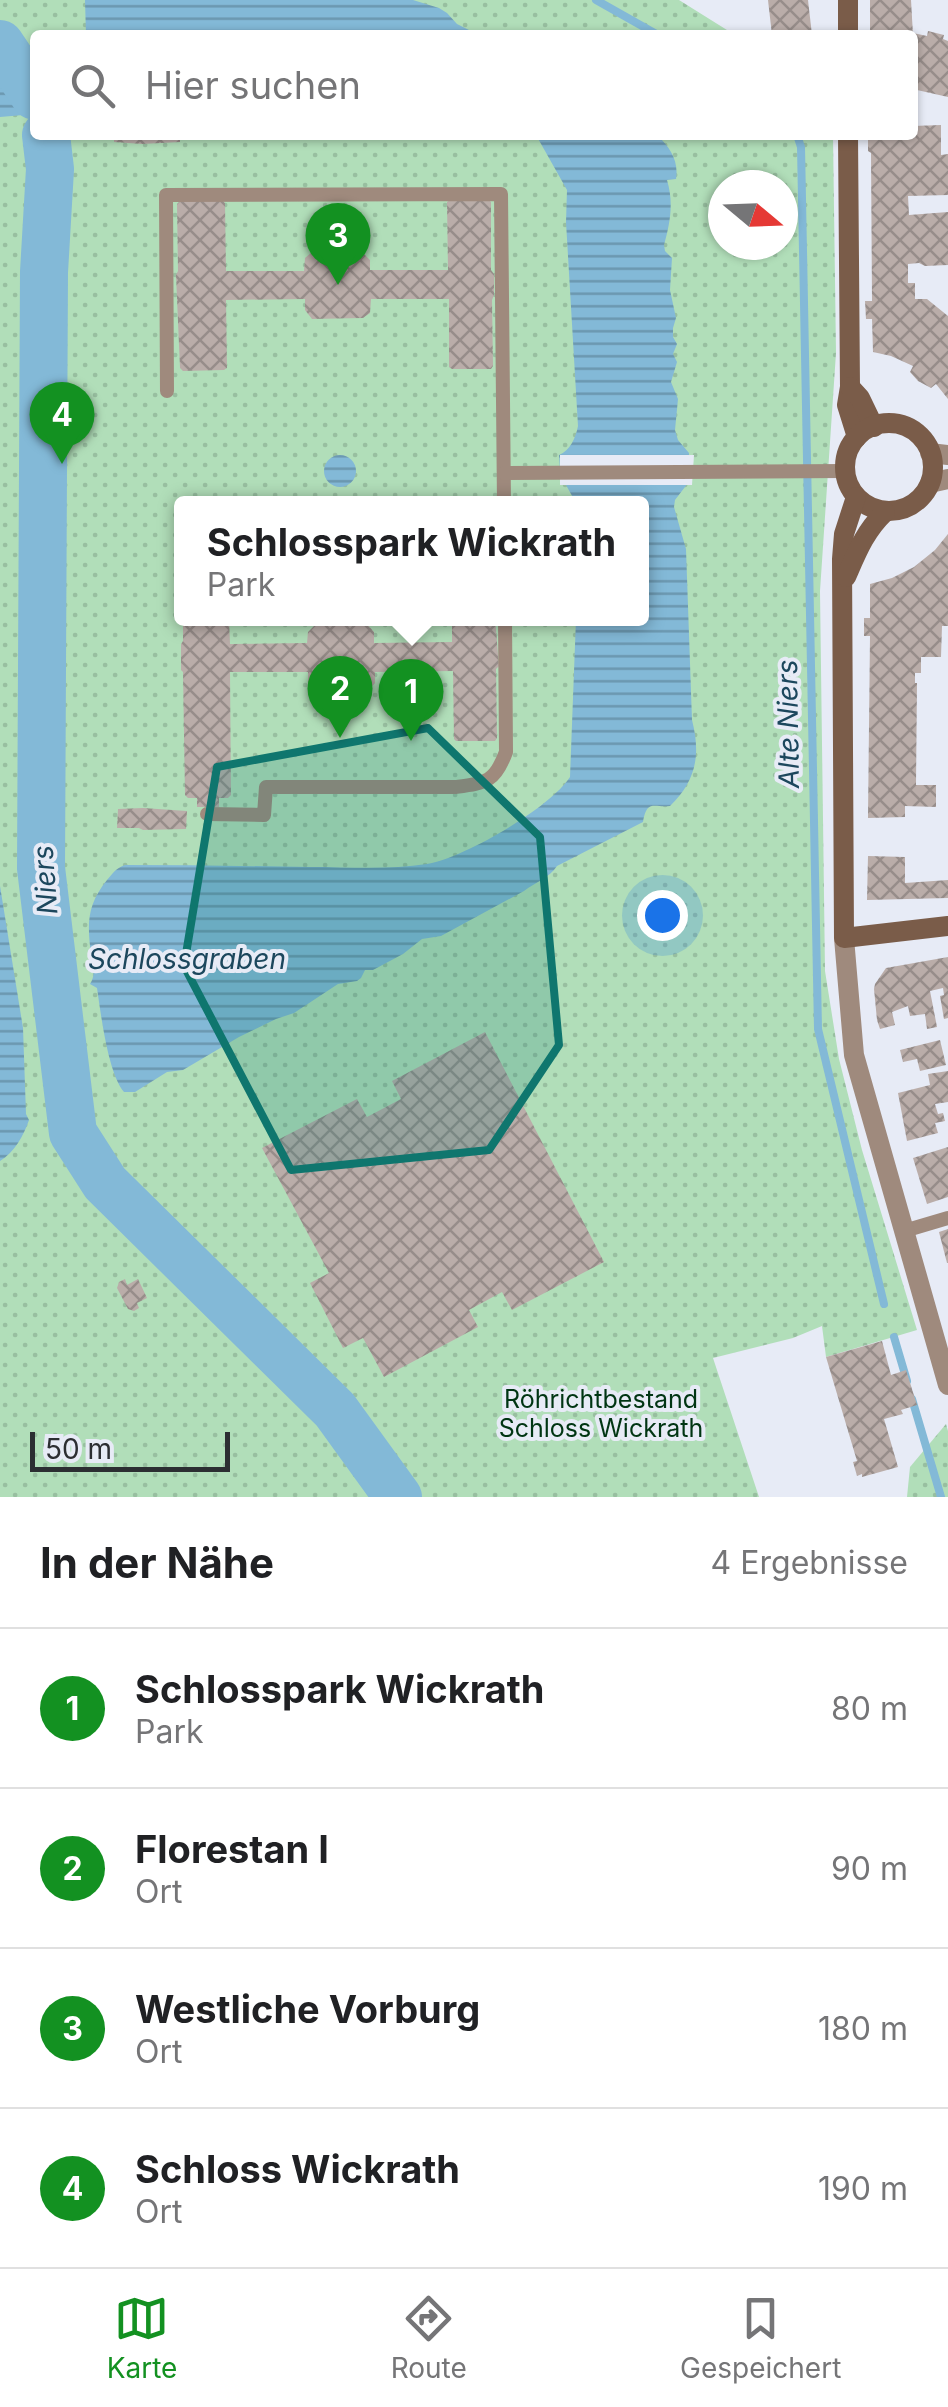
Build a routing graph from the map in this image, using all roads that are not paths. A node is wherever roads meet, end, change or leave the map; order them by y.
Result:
1 (848, 0) edge
2 (848, 30) edge
3 (848, 140) edge
4 (167, 391) dead end
5 (865, 432) junction
6 (939, 454) edge
7 (845, 470) junction
8 (504, 473) junction
9 (939, 481) edge
10 (504, 496) edge
11 (856, 497) junction
12 (885, 512) junction
13 (843, 584) junction
14 (505, 626) edge
15 (207, 814) dead end
16 (948, 926) edge
17 (844, 938) junction
18 (948, 1218) edge
19 (904, 1231) junction
20 (948, 1385) edge

1 - 2 main road
3 - 5 main road
4 - 8 lane
5 - 6 main road
5 - 7 main road
6 - 9 main road
7 - 8 lane
7 - 11 main road
8 - 10 lane
9 - 12 main road
11 - 12 main road
11 - 13 main road
12 - 13 main road
13 - 17 main road
14 - 15 lane
16 - 17 main road
17 - 19 street
18 - 19 lane
19 - 20 street

